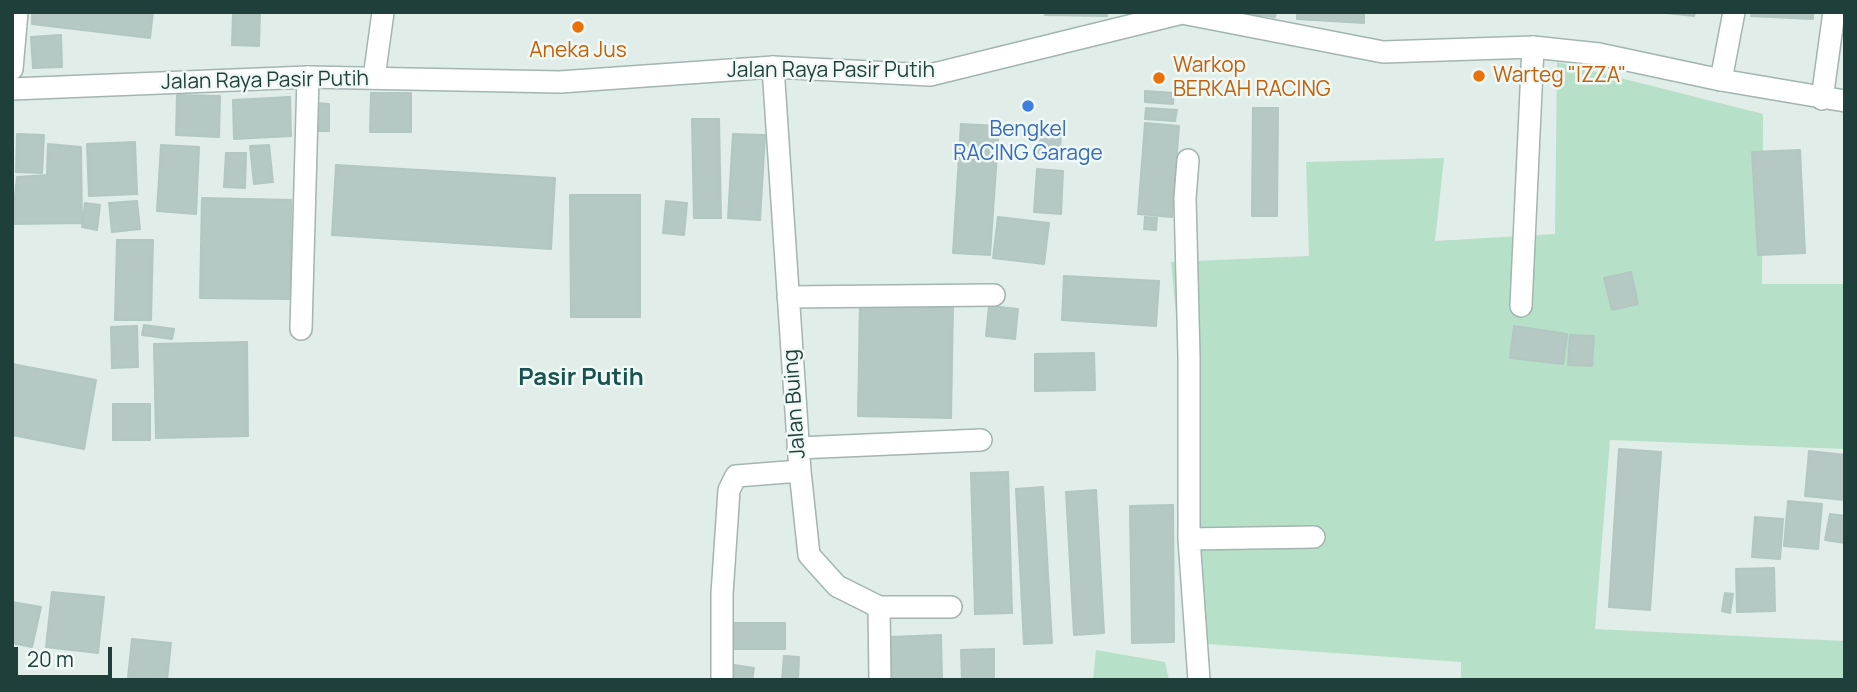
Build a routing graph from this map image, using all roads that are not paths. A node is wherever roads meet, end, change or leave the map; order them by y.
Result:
1 (17, 12) edge
2 (383, 12) edge
3 (1734, 12) edge
4 (1834, 12) edge
5 (1182, 13) edge
6 (1533, 47) junction
7 (772, 67) junction
8 (12, 69) edge
9 (308, 77) junction
10 (374, 78) junction
11 (1721, 80) junction
12 (12, 89) edge
13 (1822, 99) junction
14 (1845, 101) edge
15 (1188, 160) dead end
16 (994, 295) dead end
17 (788, 297) junction
18 (1521, 306) dead end
19 (301, 330) dead end
20 (981, 440) dead end
21 (798, 447) junction
22 (800, 471) junction
23 (1314, 537) dead end
24 (1189, 539) junction
25 (879, 607) junction
26 (951, 607) dead end
27 (722, 680) edge
28 (880, 680) edge
29 (1199, 680) edge

1 - 8 street
2 - 10 street
3 - 11 street
4 - 13 street
5 - 6 street, Jalan Raya Pasir Putih
5 - 7 street, Jalan Raya Pasir Putih
6 - 11 street, Jalan Raya Pasir Putih
6 - 18 street
7 - 10 street, Jalan Raya Pasir Putih
7 - 17 street, Jalan Buing
9 - 10 street, Jalan Raya Pasir Putih
9 - 12 street, Jalan Raya Pasir Putih
9 - 19 street
11 - 13 street, Jalan Raya Pasir Putih
13 - 14 street, Jalan Raya Pasir Putih
15 - 24 street
16 - 17 street
17 - 21 street, Jalan Buing
20 - 21 street
21 - 22 street, Jalan Buing
22 - 25 street
22 - 27 street, Jalan Buing
23 - 24 street
24 - 29 street
25 - 26 street
25 - 28 street

